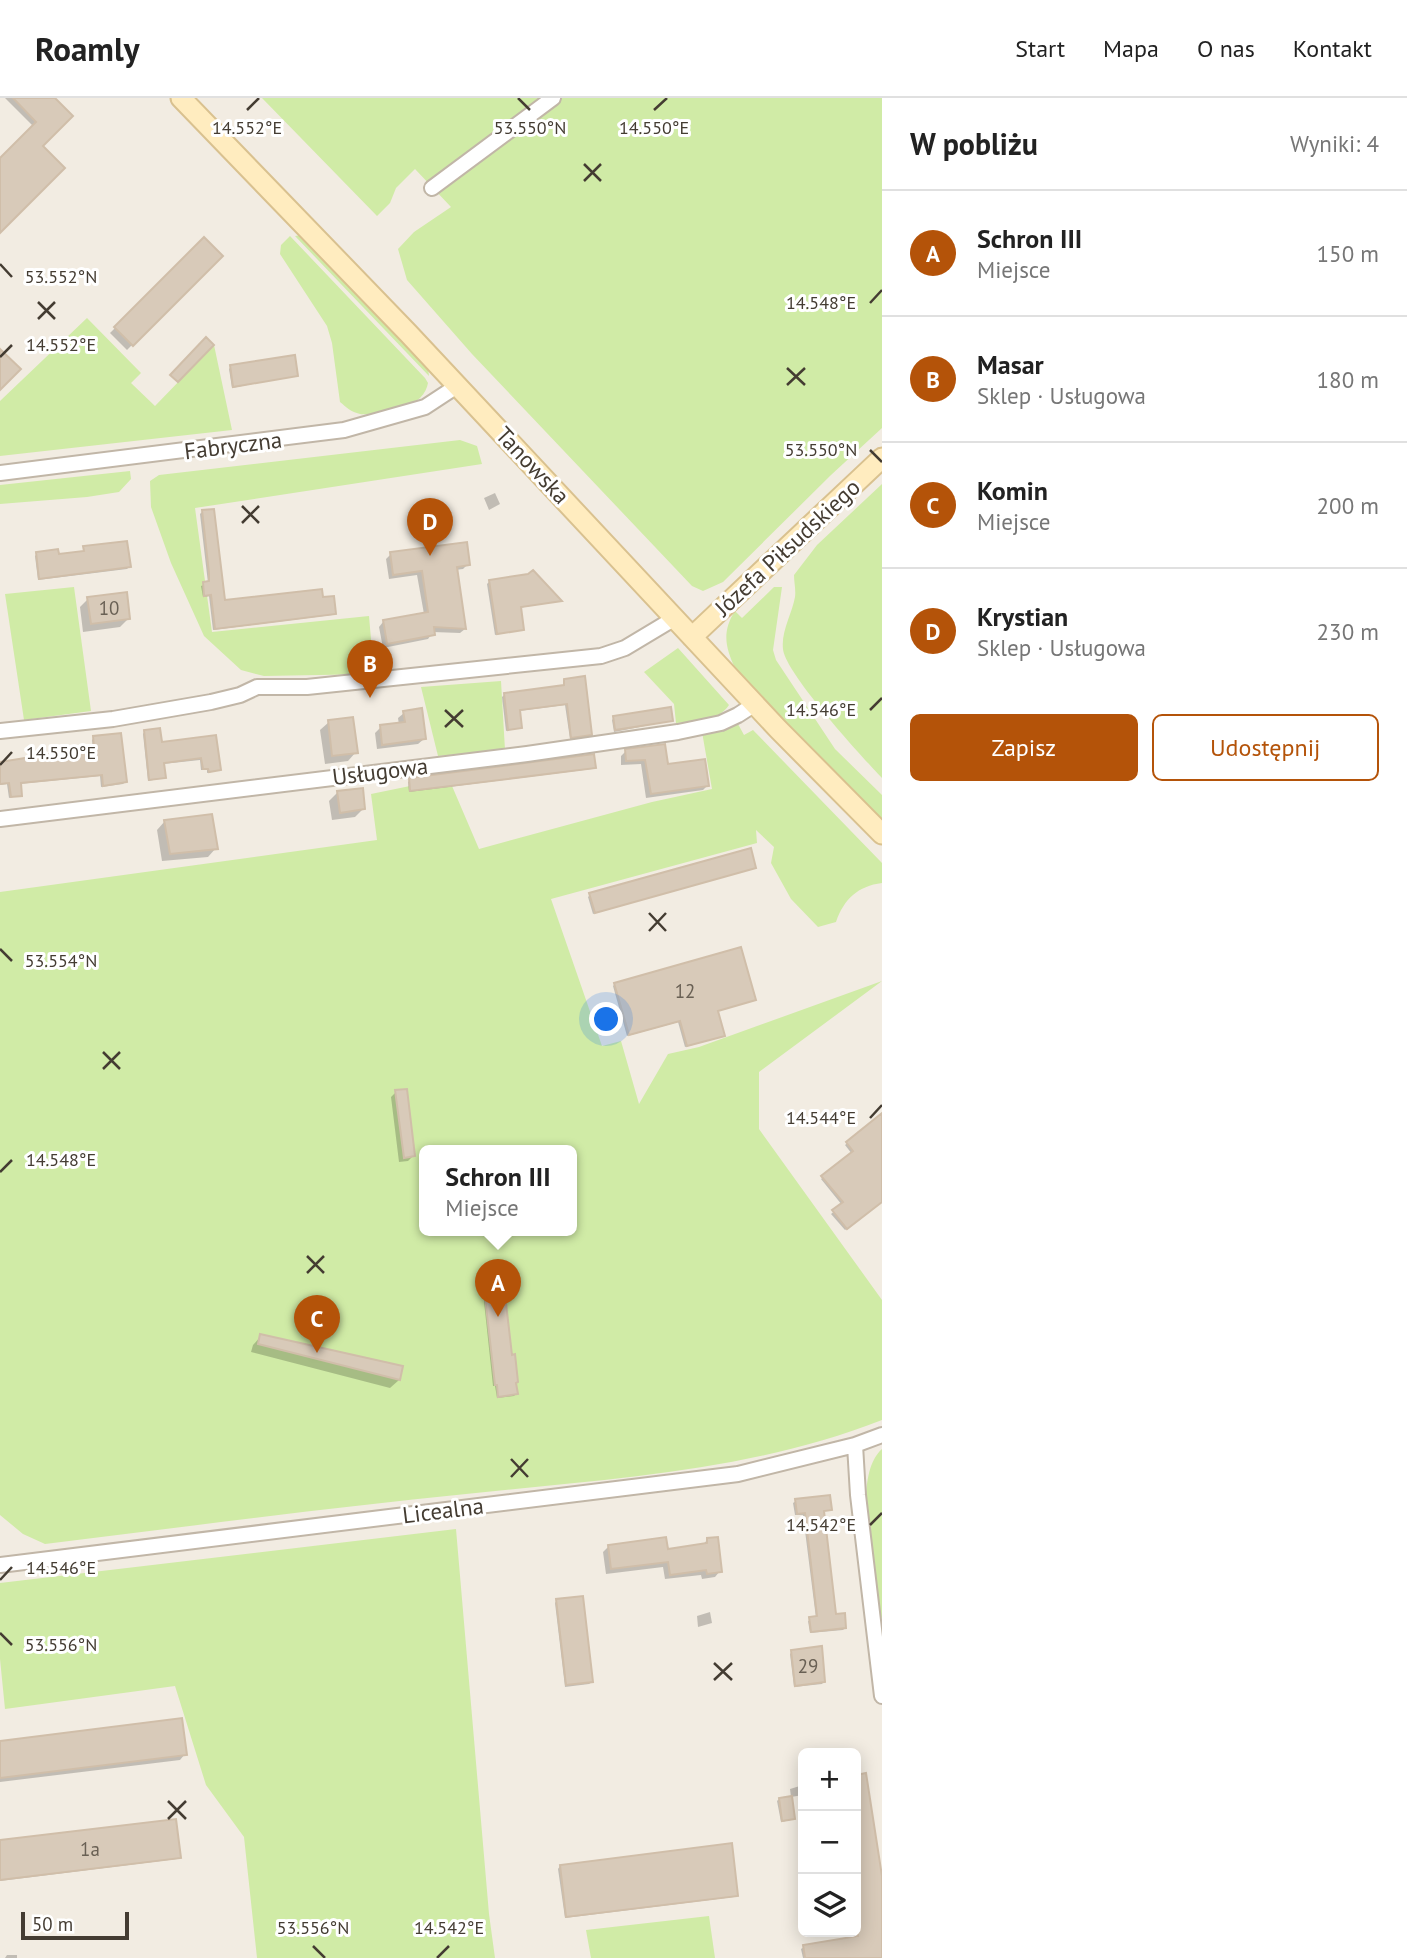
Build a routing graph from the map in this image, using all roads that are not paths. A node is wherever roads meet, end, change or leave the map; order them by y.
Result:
1 (181, 98) edge
2 (553, 98) edge
3 (432, 188) dead end
4 (457, 386) junction
5 (882, 458) edge
6 (0, 472) edge
7 (675, 618) junction
8 (692, 637) junction
9 (755, 704) junction
10 (0, 731) edge
11 (0, 819) edge
12 (882, 834) edge
13 (882, 1435) edge
14 (855, 1446) junction
15 (0, 1565) edge
16 (882, 1696) edge

1 - 4 main road, Tanowska
2 - 3 street
4 - 6 street, Fabryczna
4 - 7 main road, Tanowska
5 - 8 main road, Józefa Piłsudskiego
7 - 8 main road, Tanowska
7 - 10 street
8 - 9 main road, Tanowska
9 - 11 street, Usługowa
9 - 12 main road, Tanowska
13 - 14 street, Licealna
14 - 15 street, Licealna
14 - 16 street

